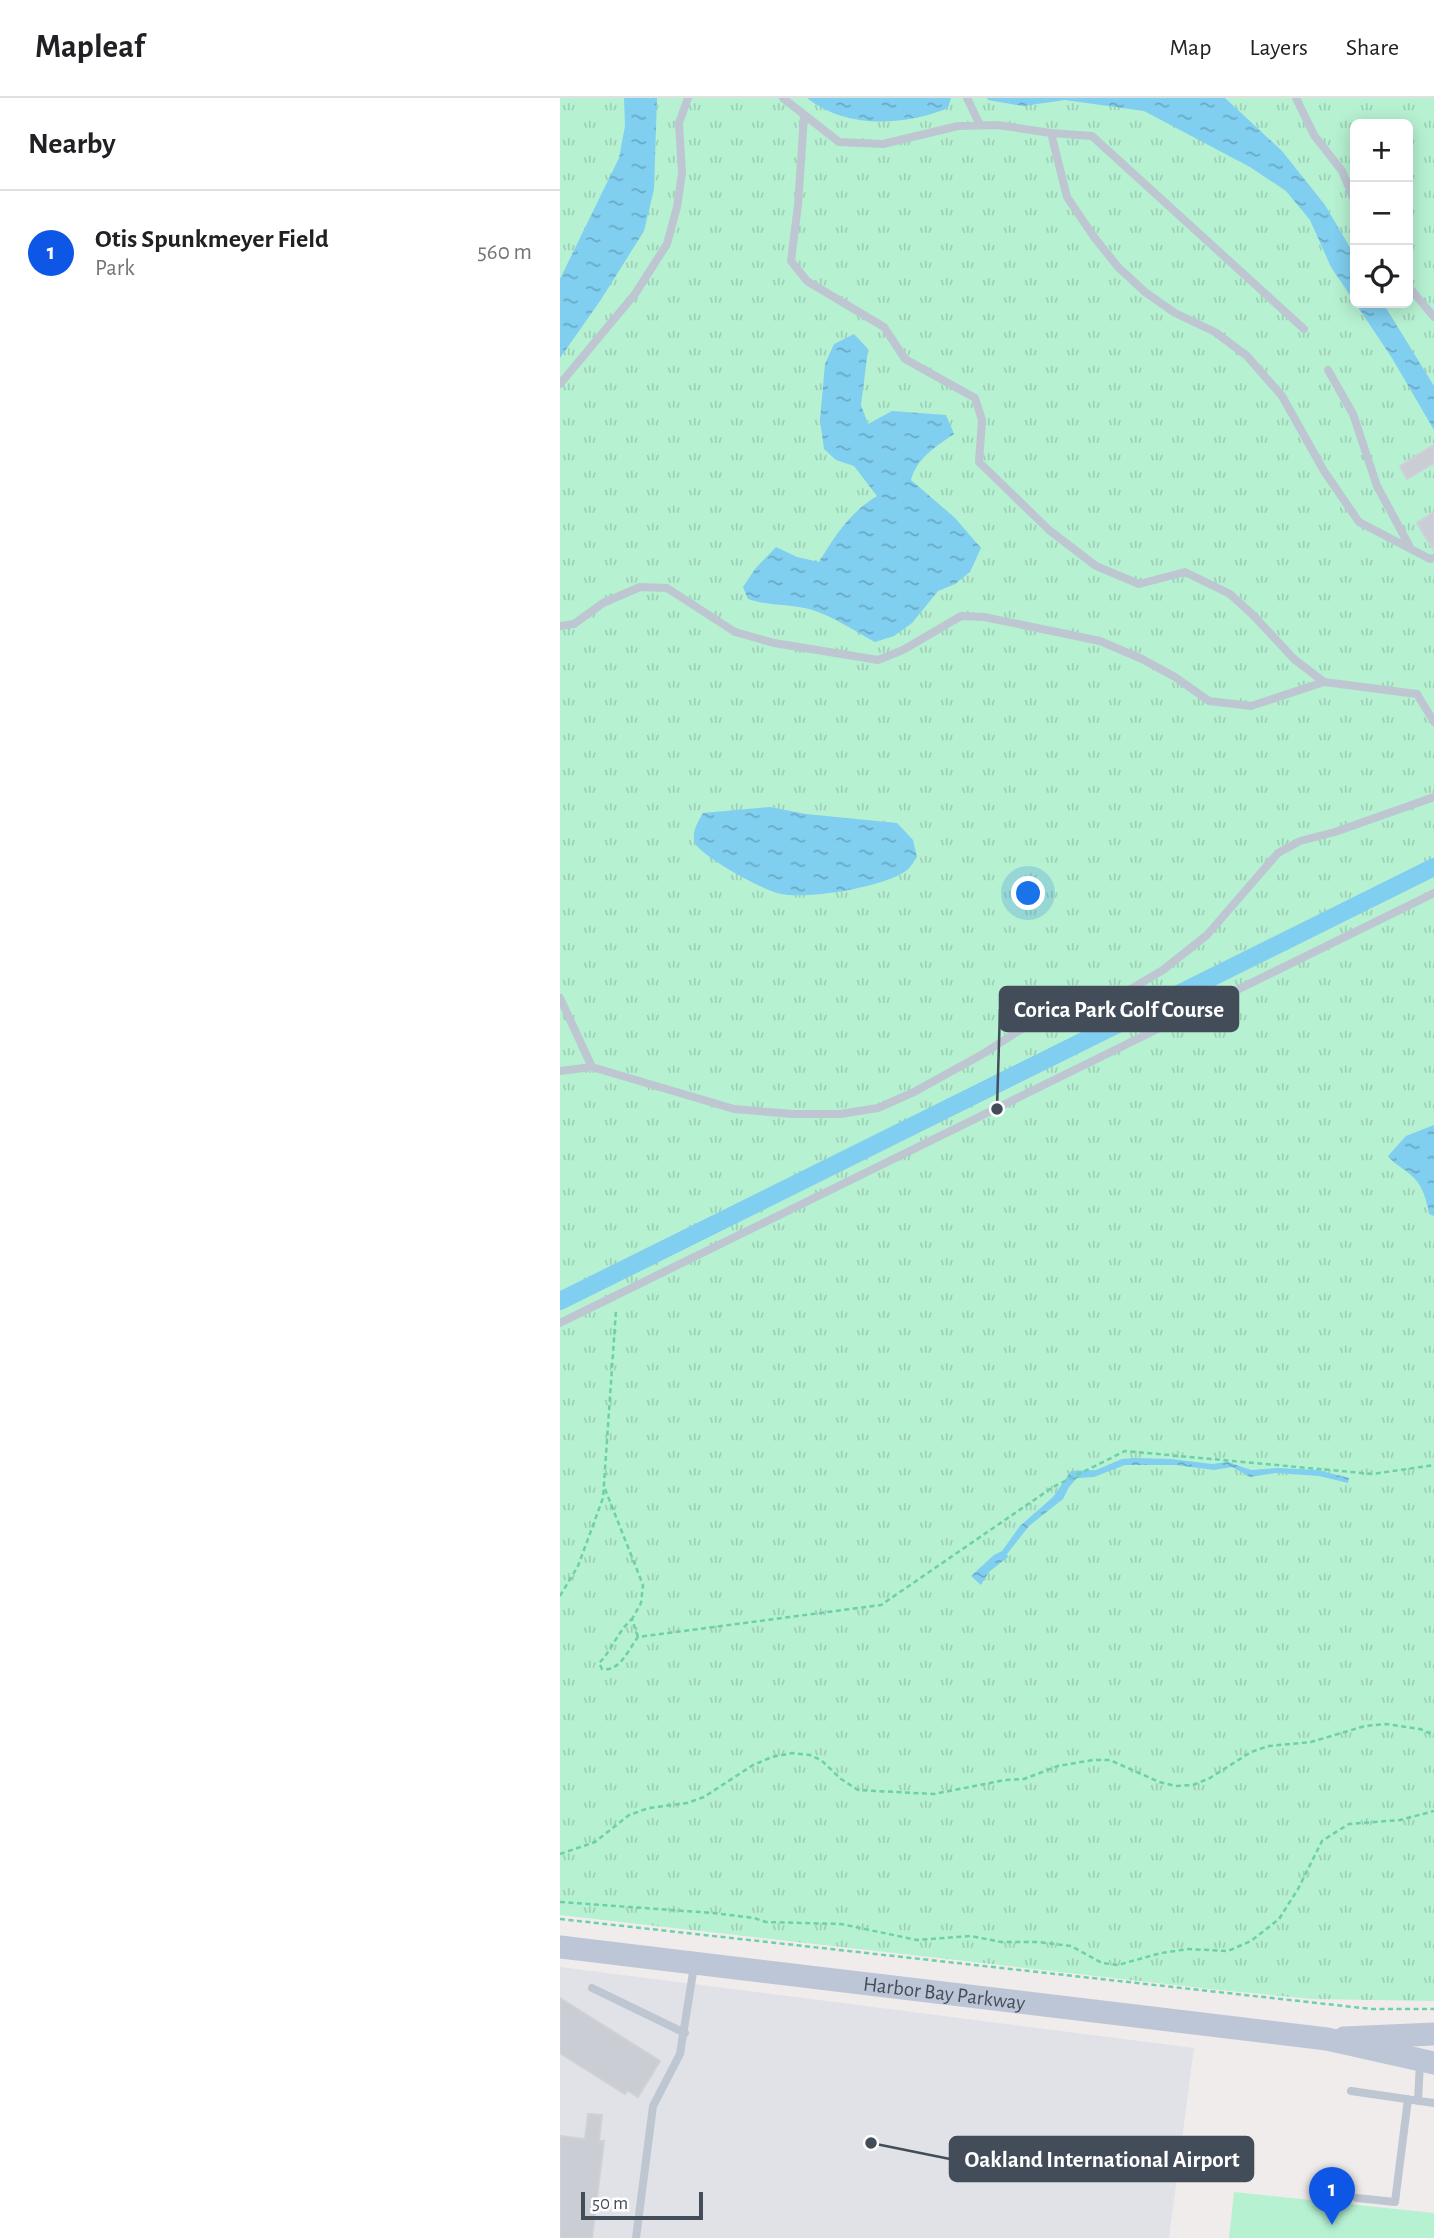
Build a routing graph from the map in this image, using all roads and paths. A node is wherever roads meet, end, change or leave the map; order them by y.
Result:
1 (688, 98) edge
2 (783, 98) edge
3 (967, 98) edge
4 (1296, 98) edge
5 (804, 116) junction
6 (980, 125) junction
7 (1051, 133) junction
8 (1350, 190) edge
9 (1413, 292) edge
10 (1434, 317) edge
11 (1304, 329) dead end
12 (1328, 370) dead end
13 (560, 384) edge
14 (1411, 549) junction
15 (1434, 558) edge
16 (560, 625) edge
17 (1324, 682) junction
18 (1434, 722) edge
19 (1434, 797) edge
20 (1434, 893) edge
21 (560, 998) edge
22 (592, 1068) junction
23 (560, 1071) edge
24 (617, 1296) junction
25 (560, 1323) edge
26 (1433, 1466) edge
27 (604, 1487) junction
28 (560, 1596) edge
29 (632, 1619) junction
30 (638, 1637) junction
31 (1434, 1735) edge
32 (1434, 1811) edge
33 (560, 1854) edge
34 (560, 1902) edge
35 (560, 1919) edge
36 (560, 1947) edge
37 (695, 1964) junction
38 (592, 1988) dead end
39 (1434, 2009) edge
40 (685, 2033) junction
41 (1434, 2034) edge
42 (1327, 2039) junction
43 (1427, 2063) edge
44 (1351, 2091) dead end
45 (1413, 2100) junction
46 (1434, 2103) edge
47 (1357, 2198) dead end
48 (636, 2238) edge

1 - 13 lane
2 - 5 lane
3 - 6 lane
4 - 8 lane
5 - 6 lane
5 - 17 lane
6 - 7 lane
7 - 11 lane
7 - 14 lane
9 - 10 lane
12 - 14 lane
14 - 15 lane
16 - 17 lane
17 - 18 lane
19 - 22 lane
20 - 24 lane
21 - 22 lane
22 - 23 lane
24 - 25 lane
24 - 27 path
26 - 30 path
27 - 28 path
27 - 29 path
29 - 30 path
29 - 30 path
31 - 33 path
32 - 34 path
35 - 39 path
36 - 37 main road, Harbor Bay Parkway
37 - 40 lane
37 - 42 main road, Harbor Bay Parkway
38 - 40 lane
40 - 48 lane
41 - 42 main road, Harbor Bay Parkway
42 - 43 main road, Harbor Bay Parkway
43 - 45 lane
44 - 45 lane
45 - 46 lane
45 - 47 lane

